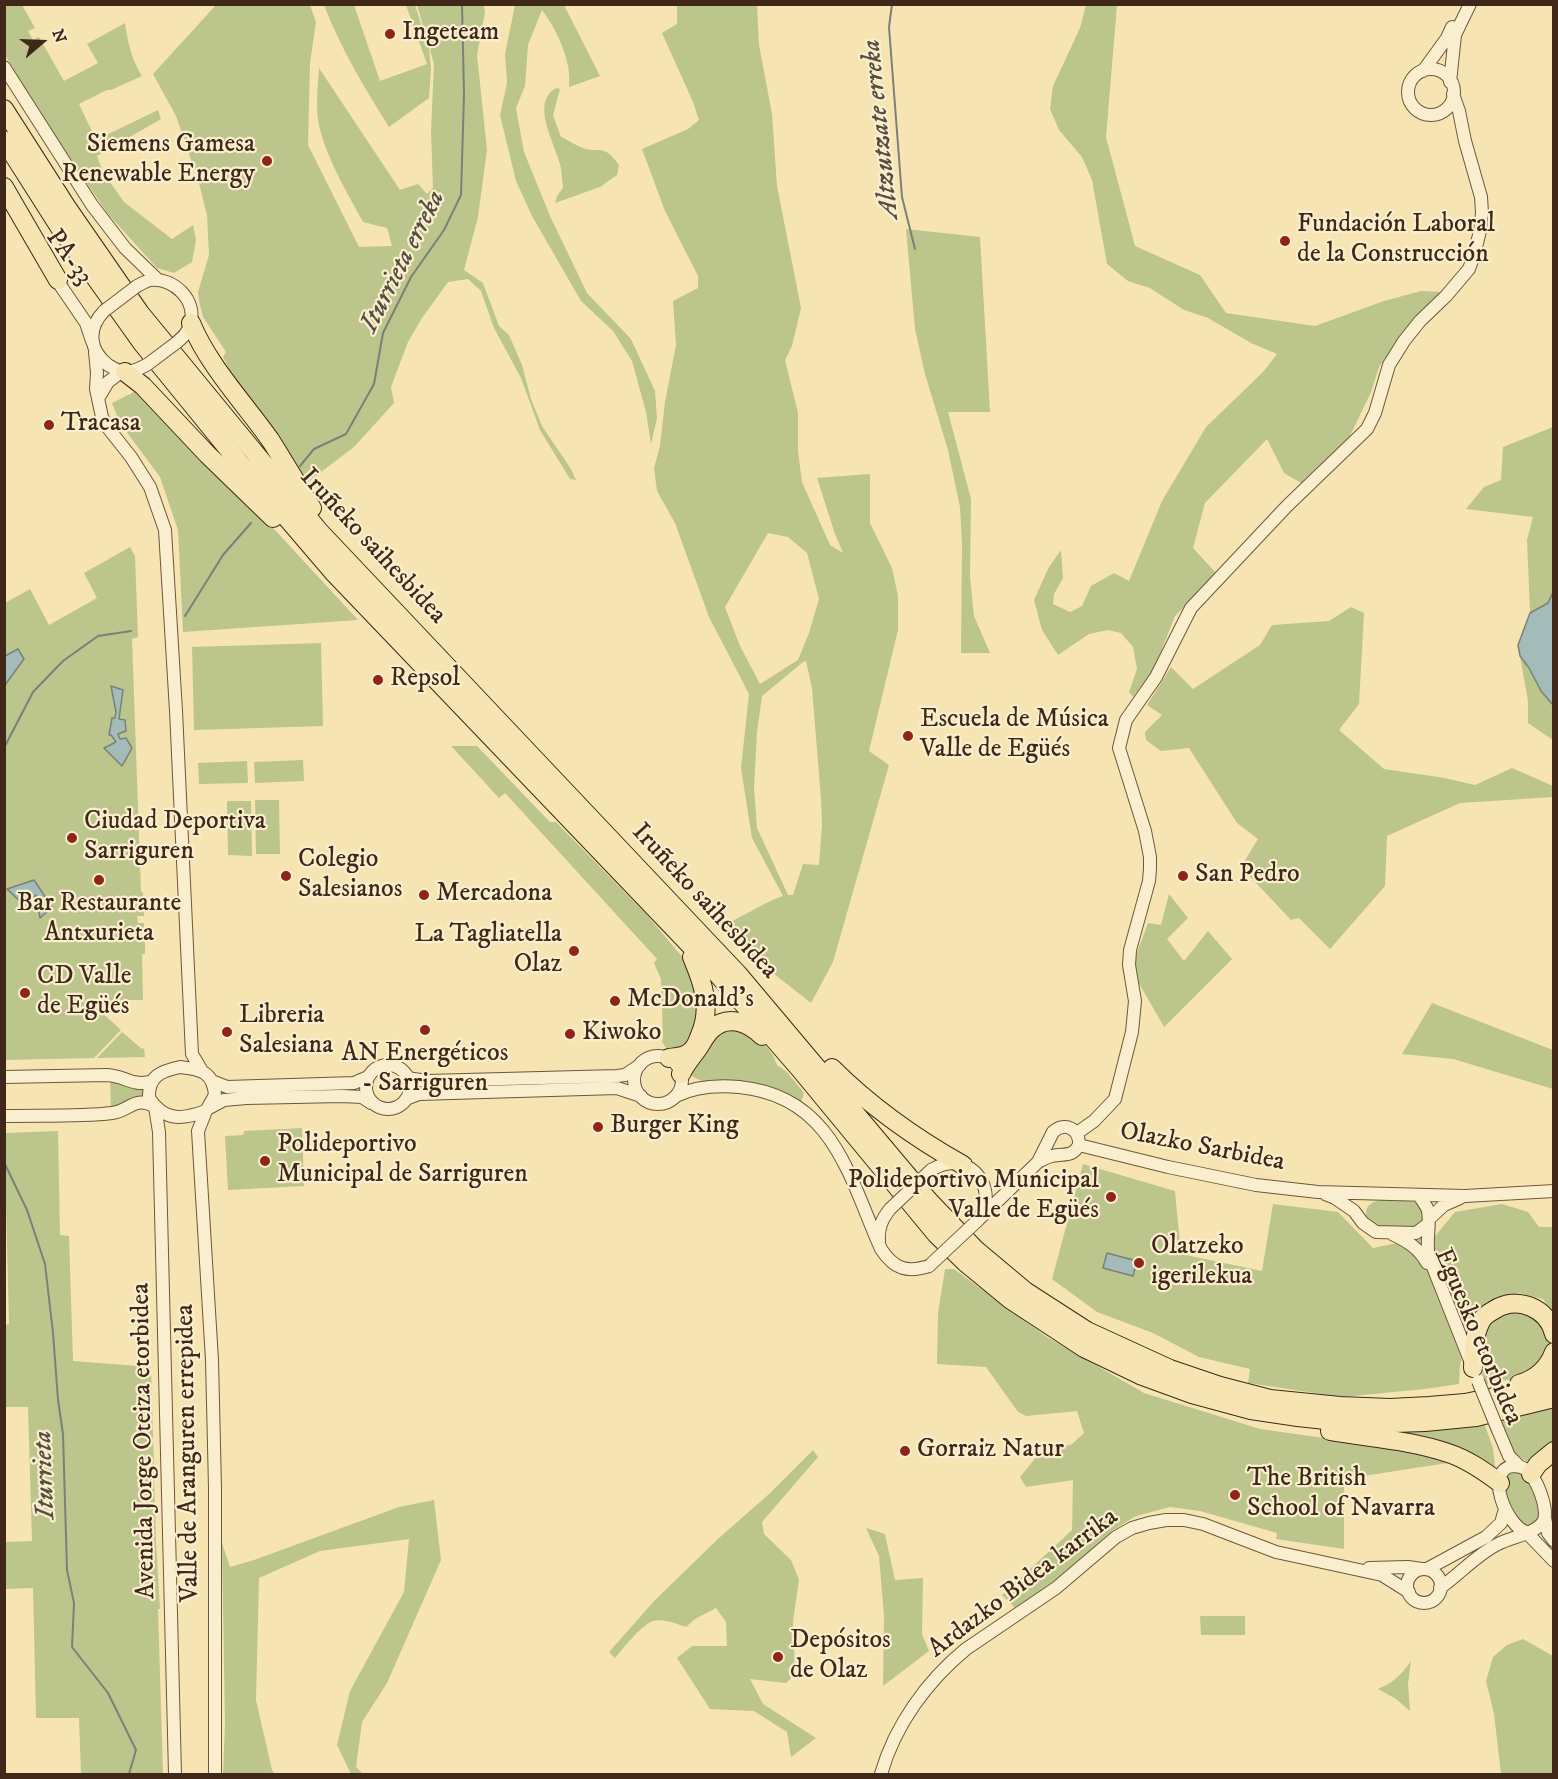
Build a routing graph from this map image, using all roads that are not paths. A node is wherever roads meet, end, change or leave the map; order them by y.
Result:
1 (1464, 4) edge
2 (1470, 4) edge
3 (4, 67) edge
4 (1423, 71) junction
5 (1452, 88) junction
6 (4, 98) edge
7 (4, 110) edge
8 (1439, 114) junction
9 (4, 140) edge
10 (1465, 141) junction
11 (4, 188) edge
12 (4, 203) edge
13 (66, 206) junction
14 (58, 280) junction
15 (158, 280) junction
16 (191, 322) junction
17 (94, 346) junction
18 (123, 372) junction
19 (99, 397) junction
20 (188, 399) junction
21 (298, 540) junction
22 (448, 666) junction
23 (692, 957) junction
24 (738, 974) junction
25 (763, 1037) junction
26 (192, 1054) junction
27 (669, 1058) junction
28 (640, 1065) junction
29 (180, 1067) junction
30 (202, 1071) junction
31 (682, 1076) junction
32 (4, 1077) edge
33 (368, 1077) junction
34 (407, 1078) junction
35 (212, 1081) junction
36 (151, 1082) junction
37 (702, 1087) junction
38 (641, 1096) junction
39 (676, 1096) junction
40 (406, 1100) junction
41 (371, 1103) junction
42 (155, 1107) junction
43 (207, 1110) junction
44 (4, 1116) edge
45 (183, 1117) junction
46 (198, 1131) junction
47 (159, 1132) junction
48 (1078, 1139) junction
49 (1050, 1141) junction
50 (1060, 1155) junction
51 (1038, 1162) junction
52 (963, 1165) junction
53 (981, 1179) junction
54 (1016, 1183) junction
55 (1554, 1191) edge
56 (1318, 1192) junction
57 (1372, 1194) junction
58 (1419, 1195) junction
59 (859, 1196) junction
60 (1465, 1196) junction
61 (890, 1209) junction
62 (977, 1221) junction
63 (1428, 1222) junction
64 (1363, 1223) junction
65 (1392, 1234) junction
66 (881, 1249) junction
67 (1011, 1300) junction
68 (1554, 1334) edge
69 (1554, 1352) edge
70 (1140, 1375) junction
71 (1475, 1377) junction
72 (1554, 1382) edge
73 (1554, 1398) edge
74 (1340, 1406) junction
75 (1496, 1431) junction
76 (1554, 1451) edge
77 (1525, 1470) junction
78 (1502, 1476) junction
79 (1505, 1509) junction
80 (1545, 1518) junction
81 (1526, 1532) junction
82 (1554, 1541) edge
83 (1493, 1547) junction
84 (1550, 1558) edge
85 (1351, 1568) junction
86 (1424, 1569) junction
87 (1440, 1588) junction
88 (1409, 1592) junction
89 (176, 1774) edge
90 (215, 1774) edge
91 (881, 1774) edge

1 - 4 street
2 - 5 street
3 - 15 street
4 - 5 street
4 - 8 street
5 - 8 street
5 - 10 street
6 - 13 highway
7 - 13 highway, Iruñeko saihesbidea
8 - 10 street
9 - 20 highway, Iruñeko saihesbidea
10 - 48 street
11 - 14 highway
12 - 14 street, PA-33
13 - 22 highway, Iruñeko saihesbidea
14 - 17 street, PA-33
15 - 16 street
15 - 17 street, bridge
16 - 18 street, bridge
16 - 22 highway
17 - 18 street
17 - 19 street
18 - 19 street
18 - 21 highway
19 - 26 street
20 - 21 highway
20 - 67 highway, Iruñeko saihesbidea
21 - 23 highway
22 - 24 highway, Iruñeko saihesbidea
23 - 25 highway
23 - 27 highway
24 - 52 highway
24 - 74 highway, Iruñeko saihesbidea
25 - 31 highway
25 - 67 highway
26 - 29 street
26 - 30 street
27 - 28 street
27 - 31 street
28 - 34 street
28 - 38 street
29 - 30 street
29 - 36 street
30 - 35 street
31 - 37 street
31 - 39 street
32 - 36 street
33 - 34 street
33 - 35 street
33 - 41 street
34 - 40 street
35 - 43 street
36 - 42 street
37 - 39 street
37 - 59 street
38 - 39 street
38 - 40 street
40 - 41 street
41 - 43 street
42 - 44 street
42 - 45 street
42 - 47 street, Avenida Jorge Oteiza etorbidea
43 - 45 street
43 - 46 street
45 - 46 street
45 - 47 street
46 - 90 street, Valle de Aranguren errepidea
47 - 89 street, Avenida Jorge Oteiza etorbidea
48 - 49 street
48 - 50 street
48 - 56 street, Olazko Sarbidea
49 - 50 street
49 - 51 street
50 - 51 street
51 - 54 street
52 - 53 street
52 - 61 street, bridge
53 - 54 street
53 - 62 street
54 - 62 street
55 - 60 street
56 - 57 street, Olazko Sarbidea
56 - 64 street, Olazko Sarbidea
57 - 58 street
57 - 64 street
58 - 60 street
58 - 63 street
59 - 61 street
59 - 66 street
60 - 63 street
61 - 66 street
62 - 66 street, bridge
63 - 65 street
63 - 71 street, Eguesko etorbidea
64 - 65 street
65 - 71 street, Eguesko etorbidea
67 - 70 highway, Iruñeko saihesbidea
68 - 71 highway
69 - 74 highway
70 - 73 highway, Iruñeko saihesbidea
70 - 78 highway
71 - 75 street, Eguesko etorbidea, bridge
72 - 74 highway, Iruñeko saihesbidea
75 - 77 street, Eguesko etorbidea
75 - 78 street, Eguesko etorbidea
76 - 77 highway
77 - 78 street
77 - 80 street, Eguesko etorbidea
78 - 79 street, Eguesko etorbidea
79 - 81 street
79 - 86 street
80 - 81 street
80 - 82 street
81 - 83 street
81 - 84 street
83 - 84 street
83 - 87 street
85 - 86 street, Ardazko Bidea karrika
85 - 88 street, Ardazko Bidea karrika
85 - 91 street, Ardazko Bidea karrika
86 - 87 street
86 - 88 street
87 - 88 street

